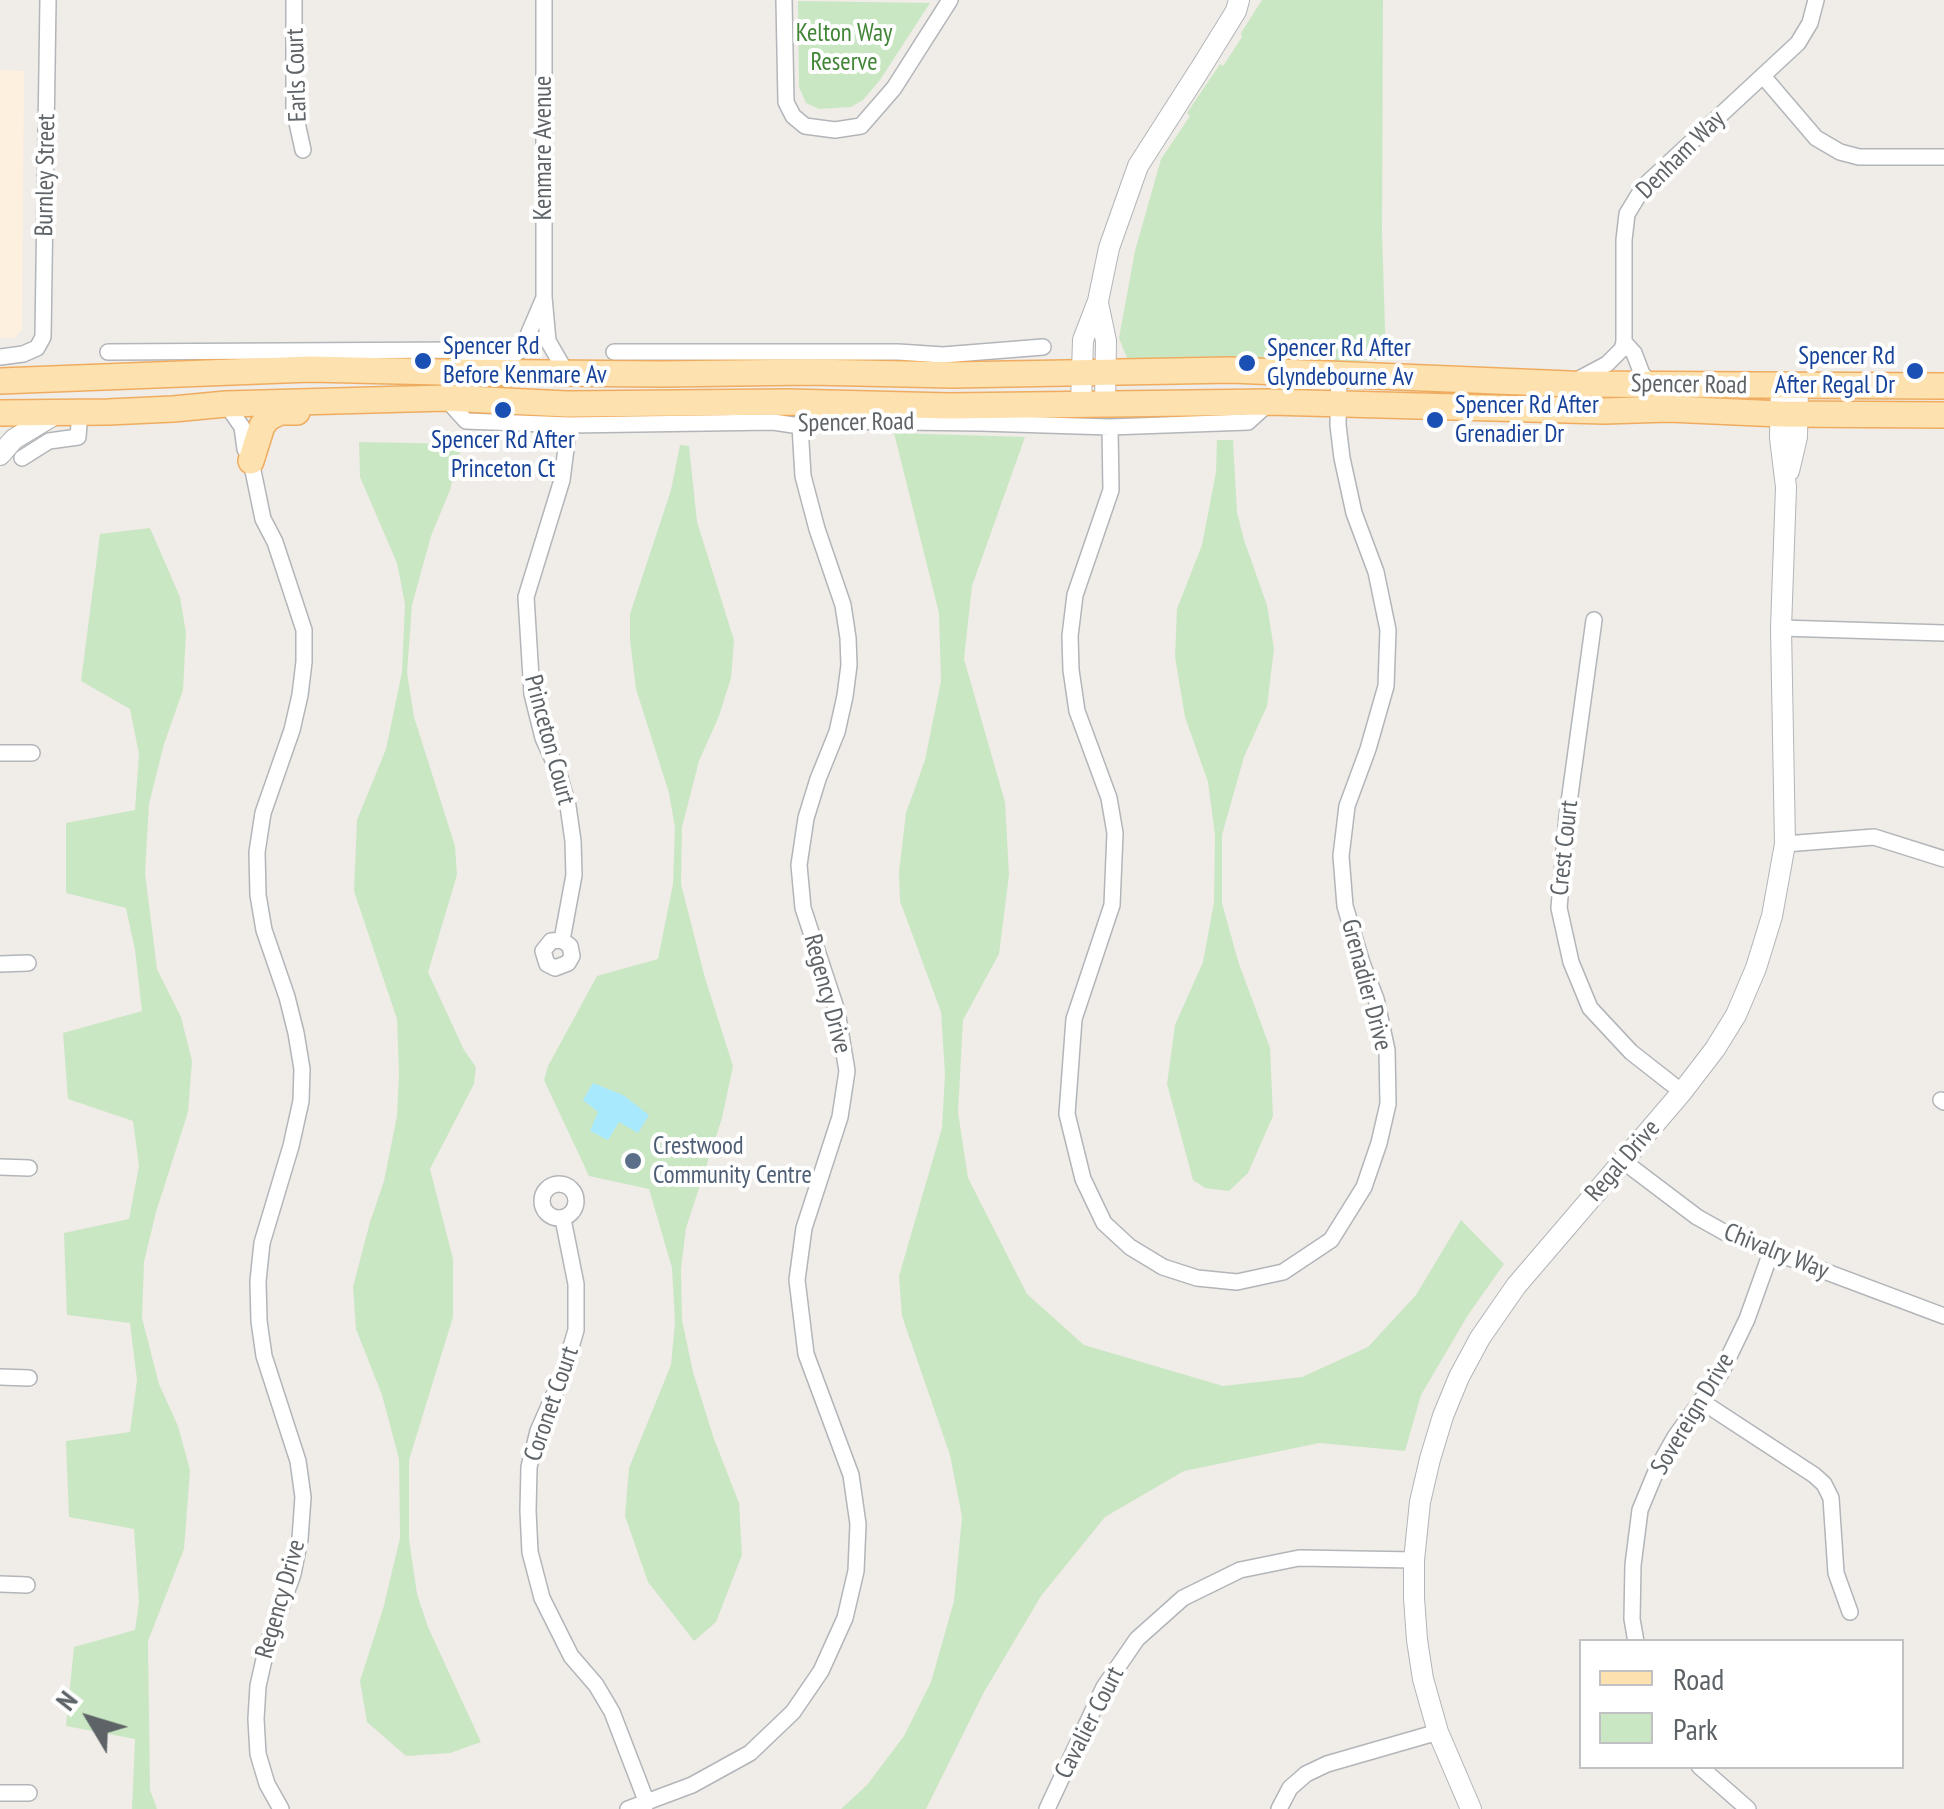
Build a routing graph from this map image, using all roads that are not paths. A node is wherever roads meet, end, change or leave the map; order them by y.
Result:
1 (48, 0) edge
2 (294, 0) edge
3 (544, 0) edge
4 (784, 0) edge
5 (950, 0) edge
6 (1240, 0) edge
7 (1816, 0) edge
8 (1762, 76) junction
9 (302, 150) dead end
10 (1944, 157) edge
11 (544, 297) junction
12 (1624, 342) junction
13 (1043, 347) dead end
14 (37, 348) junction
15 (462, 350) dead end
16 (108, 352) dead end
17 (614, 352) dead end
18 (682, 352) junction
19 (0, 356) edge
20 (359, 360) junction
21 (948, 365) junction
22 (441, 372) junction
23 (566, 372) junction
24 (1094, 372) junction
25 (661, 374) junction
26 (1339, 374) junction
27 (59, 378) junction
28 (1448, 378) junction
29 (0, 381) edge
30 (1570, 384) junction
31 (1652, 385) junction
32 (1790, 386) junction
33 (1860, 386) junction
34 (1944, 386) edge
35 (226, 404) junction
36 (1338, 404) junction
37 (1604, 411) junction
38 (69, 412) junction
39 (1099, 412) junction
40 (0, 413) edge
41 (568, 414) junction
42 (1789, 414) junction
43 (258, 415) junction
44 (1942, 415) edge
45 (800, 426) junction
46 (0, 455) edge
47 (22, 458) dead end
48 (251, 461) junction
49 (1594, 620) dead end
50 (1781, 628) junction
51 (1944, 633) edge
52 (0, 753) edge
53 (32, 753) dead end
54 (1785, 844) junction
55 (1944, 858) edge
56 (562, 940) dead end
57 (28, 963) dead end
58 (0, 964) edge
59 (1682, 1092) junction
60 (1623, 1162) junction
61 (0, 1167) edge
62 (29, 1168) dead end
63 (563, 1218) dead end
64 (1772, 1252) junction
65 (1944, 1316) edge
66 (0, 1378) edge
67 (29, 1378) dead end
68 (1701, 1401) junction
69 (1414, 1560) junction
70 (0, 1584) edge
71 (27, 1585) dead end
72 (1850, 1612) dead end
73 (1635, 1639) edge
74 (1438, 1732) junction
75 (1702, 1769) edge
76 (0, 1793) edge
77 (29, 1793) dead end
78 (646, 1803) junction
79 (281, 1809) edge
80 (628, 1809) edge
81 (1047, 1809) edge
82 (1279, 1809) edge
83 (1470, 1809) edge
84 (1748, 1809) edge

1 - 14 street, Burnley Street
2 - 9 street, Earls Court
3 - 11 street, Kenmare Avenue
4 - 5 street
6 - 24 street
7 - 8 street, Denham Way
8 - 10 street
8 - 12 street, Denham Way
11 - 22 street, Kenmare Avenue
11 - 23 street, Kenmare Avenue
12 - 30 street
12 - 31 street
13 - 21 street, Spencer Road
14 - 19 street
14 - 27 street
15 - 20 street, Spencer Road
16 - 20 street, Spencer Road
17 - 18 street, Spencer Road
18 - 21 street, Spencer Road
18 - 25 street
20 - 22 main road, Spencer Road
20 - 27 main road, Spencer Road
20 - 41 main road
21 - 24 main road, Spencer Road
21 - 25 main road, Spencer Road
22 - 23 main road, Spencer Road
23 - 25 main road, Spencer Road
24 - 26 main road, Spencer Road
24 - 39 street
26 - 28 main road, Spencer Road
26 - 36 street, Grenadier Drive
27 - 29 main road, Spencer Road
27 - 43 main road
28 - 30 main road, Spencer Road
28 - 37 main road
30 - 31 main road, Spencer Road
31 - 32 main road, Spencer Road
32 - 33 main road, Spencer Road
32 - 42 street, Regal Drive
33 - 34 main road, Spencer Road
33 - 44 main road
35 - 38 main road, Spencer Road
35 - 43 main road, Spencer Road
35 - 48 street, Regency Drive
36 - 37 main road, Spencer Road
36 - 39 main road, Spencer Road
36 - 39 street, Grenadier Drive
37 - 42 main road, Spencer Road
38 - 40 main road, Spencer Road
38 - 46 street
38 - 47 street
39 - 41 main road, Spencer Road
39 - 45 street, Spencer Road
41 - 43 main road, Spencer Road
41 - 45 street, Spencer Road
41 - 56 street, Princeton Court
42 - 44 main road, Spencer Road
42 - 50 street, Regal Drive
43 - 48 main road
45 - 78 street, Regency Drive
48 - 79 street, Regency Drive
49 - 59 street, Crest Court
50 - 51 street
50 - 54 street, Regal Drive
52 - 53 street
54 - 55 street
54 - 59 street, Regal Drive
57 - 58 street
59 - 60 street, Regal Drive
60 - 64 street, Chivalry Way
60 - 69 street, Regal Drive
61 - 62 street
63 - 78 street, Coronet Court
64 - 65 street, Chivalry Way
64 - 68 street, Sovereign Drive
66 - 67 street
68 - 72 street
68 - 73 street, Sovereign Drive
69 - 74 street, Regal Drive
69 - 81 street, Cavalier Court
70 - 71 street
74 - 82 street
74 - 83 street, Regal Drive
75 - 84 street
76 - 77 street
78 - 80 street, Regency Drive

